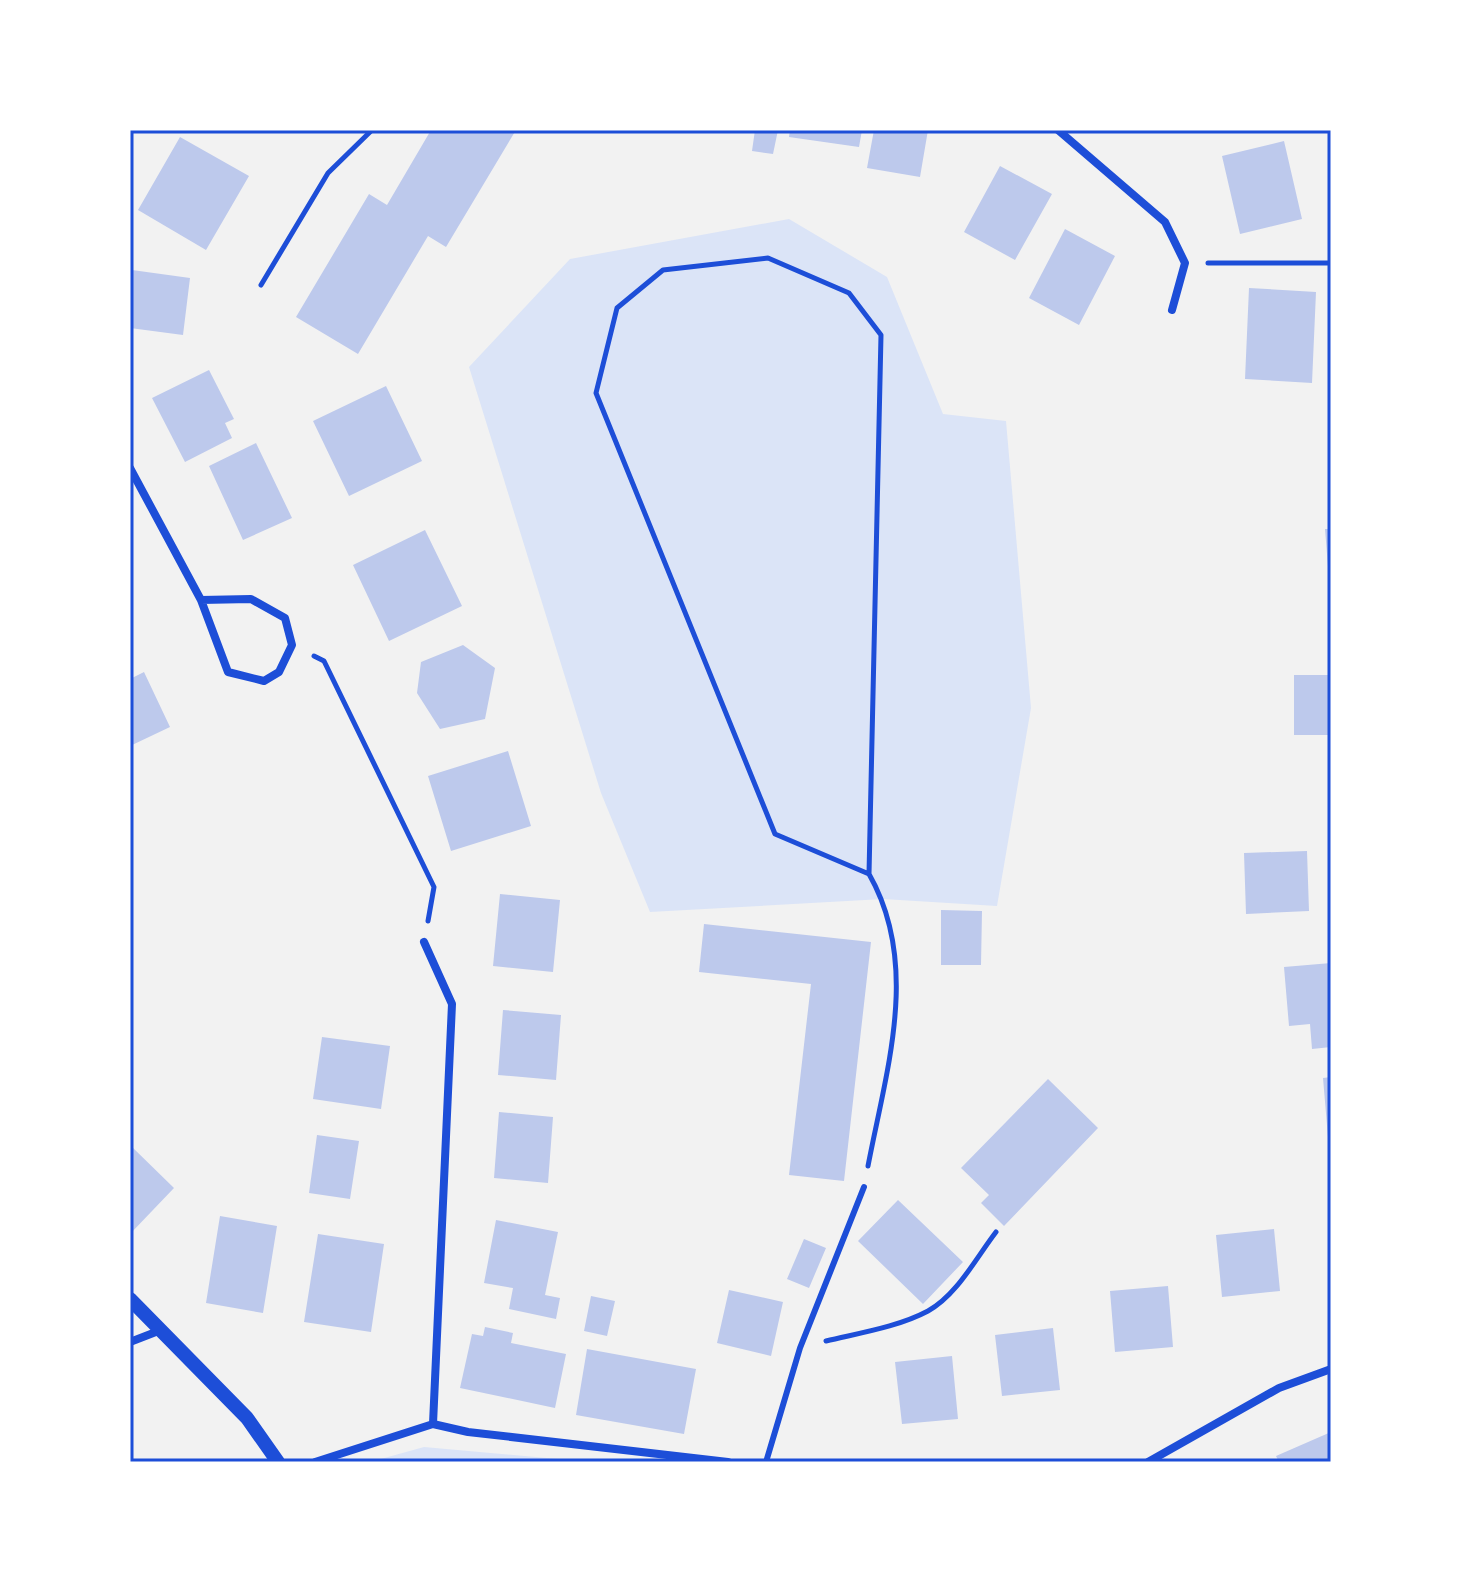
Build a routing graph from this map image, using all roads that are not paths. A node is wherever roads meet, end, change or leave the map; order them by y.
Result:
1 (1058, 130) edge
2 (1172, 310) dead end
3 (130, 468) edge
4 (201, 600) junction
5 (424, 942) road end
6 (864, 1187) road end
7 (130, 1299) edge
8 (161, 1330) junction
9 (130, 1342) edge
10 (1331, 1369) edge
11 (433, 1424) junction
12 (278, 1462) edge
13 (315, 1462) edge
14 (728, 1462) edge
15 (766, 1462) edge
16 (1148, 1462) edge

1 - 2 street
3 - 4 street
4 - 4 street
5 - 11 street
6 - 15 lane
7 - 8 street
8 - 9 street
8 - 12 street
10 - 16 street
11 - 13 street
11 - 14 street

